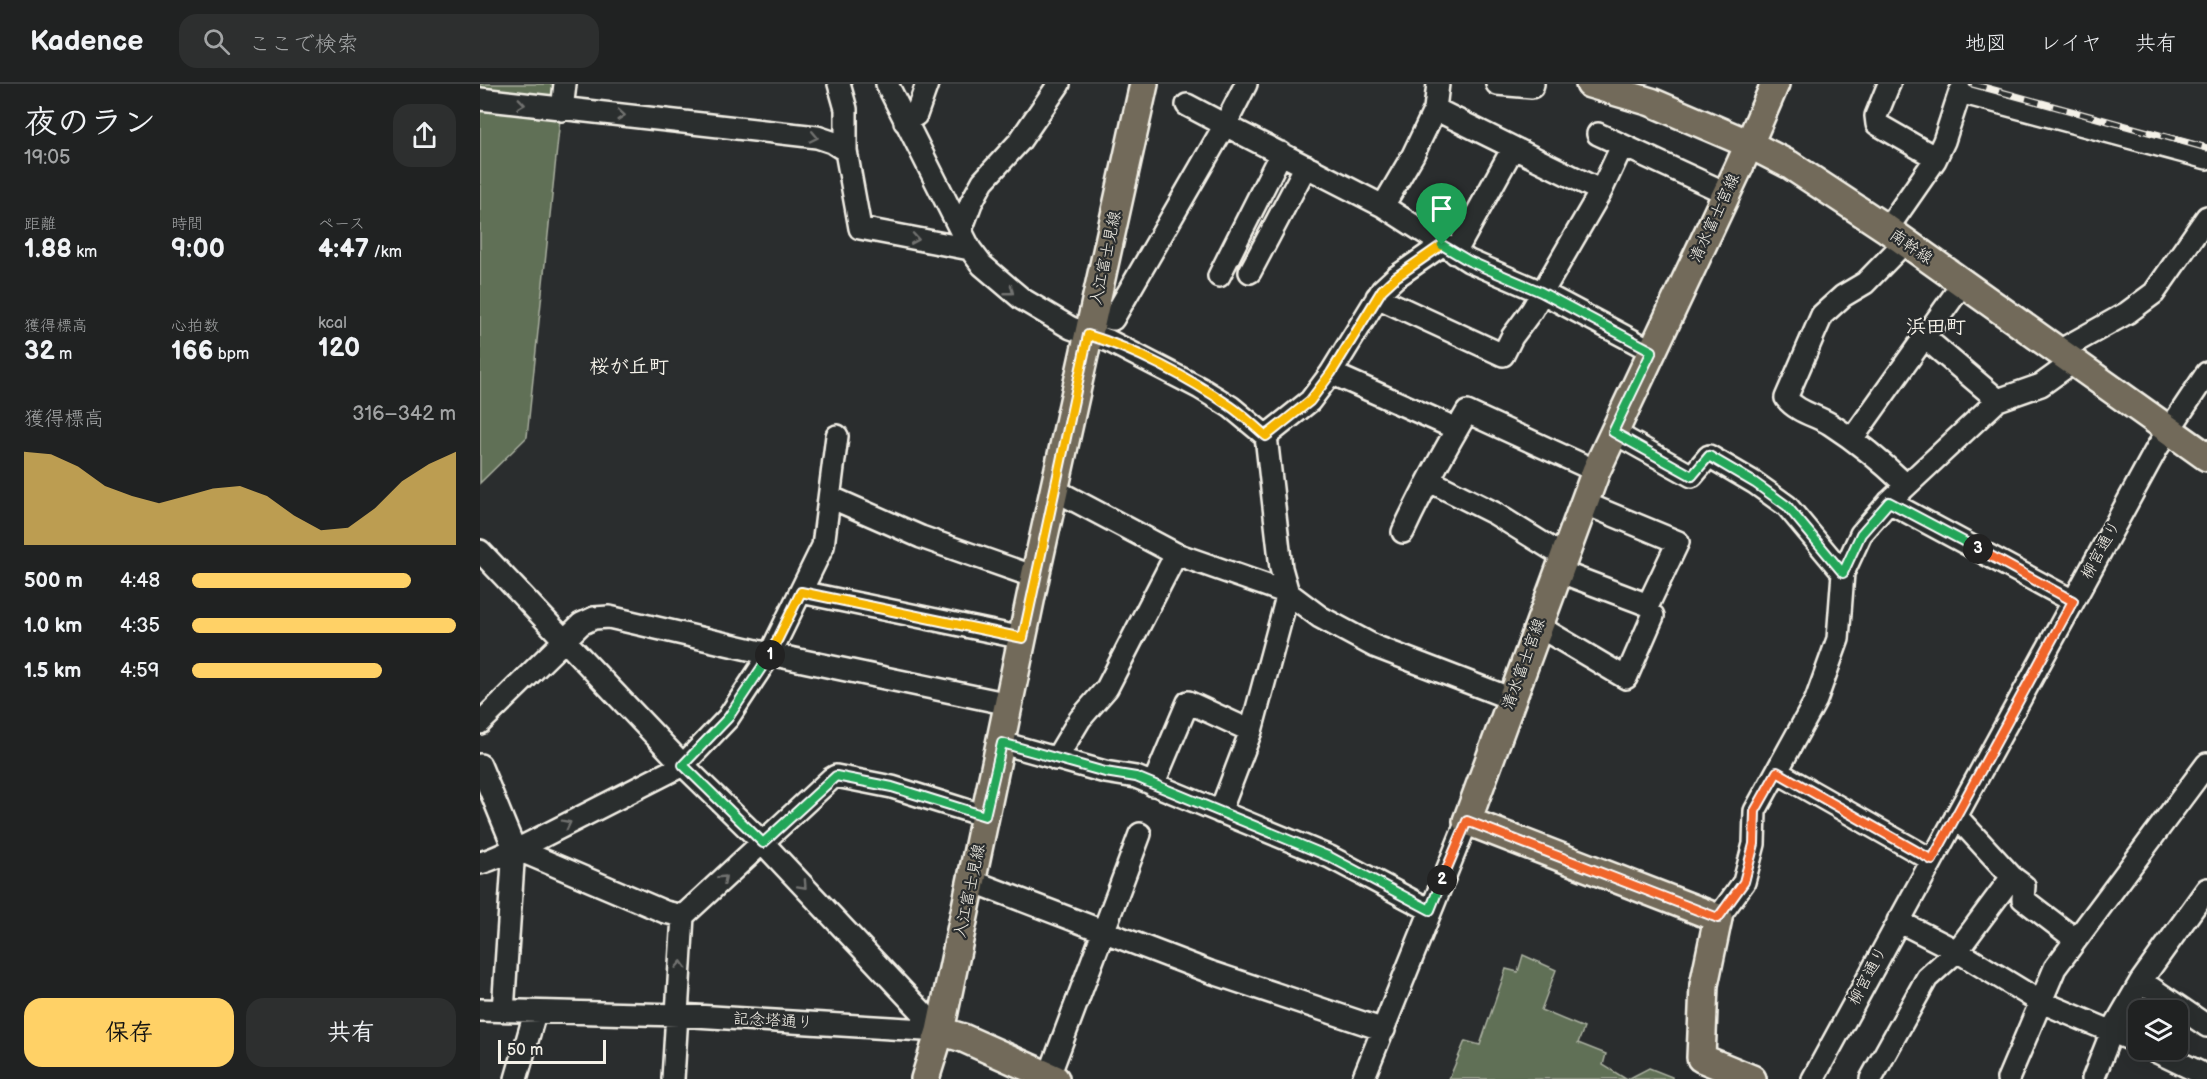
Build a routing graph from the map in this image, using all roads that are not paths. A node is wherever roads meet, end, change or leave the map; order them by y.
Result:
1 (564, 84) edge
2 (839, 84) edge
3 (887, 84) edge
4 (927, 84) edge
5 (1059, 84) edge
6 (1144, 84) edge
7 (1246, 84) edge
8 (1438, 84) edge
9 (1497, 84) edge
10 (1533, 84) edge
11 (1590, 84) edge
12 (1775, 84) edge
13 (1889, 84) edge
14 (480, 99) edge
15 (1187, 105) dead end
16 (562, 110) junction
17 (1435, 110) junction
18 (905, 122) junction
19 (1225, 125) junction
20 (1598, 134) dead end
21 (1749, 144) junction
22 (1622, 146) junction
23 (1514, 148) junction
24 (846, 151) junction
25 (1281, 153) junction
26 (1936, 158) junction
27 (2207, 158) edge
28 (1306, 166) junction
29 (1601, 191) junction
30 (1726, 193) junction
31 (1383, 206) junction
32 (2207, 217) edge
33 (1241, 231) junction
34 (1896, 236) junction
35 (965, 240) junction
36 (1266, 242) junction
37 (1449, 249) junction
38 (1250, 272) dead end
39 (1219, 276) dead end
40 (1963, 283) junction
41 (1541, 292) junction
42 (1377, 297) junction
43 (1090, 325) junction
44 (1924, 337) junction
45 (1652, 351) junction
46 (2066, 357) junction
47 (1331, 373) junction
48 (2207, 373) edge
49 (1998, 400) junction
50 (1457, 429) junction
51 (2169, 429) junction
52 (1613, 432) junction
53 (837, 436) dead end
54 (1266, 436) junction
55 (1852, 439) junction
56 (2207, 457) edge
57 (1596, 471) junction
58 (1430, 481) junction
59 (1906, 485) junction
60 (1055, 490) junction
61 (830, 497) junction
62 (1889, 502) junction
63 (1584, 503) junction
64 (1403, 532) dead end
65 (480, 551) edge
66 (1176, 554) junction
67 (1561, 563) junction
68 (1843, 573) junction
69 (1035, 577) junction
70 (801, 592) junction
71 (1288, 593) junction
72 (2073, 601) junction
73 (1653, 615) dead end
74 (1538, 626) junction
75 (1023, 638) junction
76 (564, 642) junction
77 (770, 654) junction
78 (1512, 699) junction
79 (1009, 704) junction
80 (480, 723) edge
81 (1251, 730) junction
82 (1002, 743) junction
83 (1056, 759) junction
84 (2207, 764) edge
85 (480, 765) edge
86 (683, 765) junction
87 (1777, 772) junction
88 (1153, 785) junction
89 (1220, 812) junction
90 (985, 816) junction
91 (1956, 816) junction
92 (1467, 821) junction
93 (1140, 834) dead end
94 (763, 843) junction
95 (514, 848) junction
96 (1932, 860) junction
97 (480, 863) edge
98 (2012, 877) junction
99 (972, 881) junction
100 (2207, 889) edge
101 (1430, 910) junction
102 (683, 916) junction
103 (1718, 918) junction
104 (1898, 921) junction
105 (1104, 932) junction
106 (2075, 939) junction
107 (1957, 951) junction
108 (2141, 981) junction
109 (2039, 1001) junction
110 (480, 1010) edge
111 (503, 1011) junction
112 (535, 1013) junction
113 (679, 1015) junction
114 (2207, 1026) edge
115 (940, 1030) junction
116 (1384, 1030) junction
117 (2112, 1031) junction
118 (2128, 1038) edge
119 (2174, 1060) edge
120 (2207, 1076) edge
121 (1052, 1078) edge
122 (516, 1079) edge
123 (673, 1079) edge
124 (925, 1079) edge
125 (1363, 1079) edge
126 (1752, 1079) edge
127 (1813, 1079) edge
128 (1871, 1079) edge
129 (2008, 1079) edge
130 (2092, 1079) edge

1 - 16 street
2 - 24 street
3 - 18 street
4 - 18 street
5 - 35 street
6 - 43 main road, 入江富士見線
7 - 19 street
8 - 17 street
9 - 10 street
11 - 21 main road, 南幹線
12 - 21 main road, 清水富士宮線
13 - 26 street
14 -> 16 street
15 - 19 street
16 -> 24 street
17 - 23 street
17 - 31 street
18 - 35 street
19 - 25 street
19 - 43 street
20 - 22 street
21 - 30 main road, 清水富士宮線
21 - 34 main road, 南幹線
22 - 29 street
22 - 30 street
23 - 29 street
23 - 37 street
24 -> 35 street
25 - 28 street
25 - 33 street
26 - 27 street
26 - 34 street
28 - 31 street
28 - 36 street
29 - 41 street
30 - 45 main road, 清水富士宮線
31 - 37 street
32 - 46 street
33 - 36 street
33 - 39 street
34 - 40 main road, 南幹線
34 - 55 street
35 -> 43 street
36 - 38 street
37 - 41 street
37 - 42 street
40 - 44 street
40 - 46 main road, 南幹線
41 - 42 street
41 - 45 street
42 - 47 street
43 - 54 street
43 - 60 main road, 入江富士見線
44 - 49 street
44 - 55 street
45 - 52 main road, 清水富士宮線
46 - 49 street
46 - 51 main road, 南幹線
47 - 50 street
47 - 54 street
48 - 51 street, 柳宮通り
49 - 59 street
50 - 57 street
50 - 58 street
51 - 56 main road, 南幹線
51 - 72 street, 柳宮通り
52 - 57 main road, 清水富士宮線
52 - 68 street
53 - 61 street
54 - 71 street
55 - 59 street
57 - 63 main road, 清水富士宮線
58 - 64 street
58 - 67 street
59 - 62 street
60 - 66 street
60 - 69 main road, 入江富士見線
61 - 69 street
61 - 70 street
62 - 68 street
62 - 72 street
63 - 67 main road, 清水富士宮線
63 - 67 street
65 - 76 street
66 - 71 street
66 - 83 street
67 - 74 main road, 清水富士宮線
68 - 87 street
69 - 75 main road, 入江富士見線
70 - 75 street
70 - 77 street
71 - 78 street
71 - 81 street
72 - 91 street, 柳宮通り
73 - 74 street
74 - 78 main road, 清水富士宮線
75 - 79 main road, 入江富士見線
76 - 77 street
76 - 80 street
76 - 86 street
77 - 79 street
77 - 86 street
78 - 92 main road, 清水富士宮線
79 - 82 main road, 入江富士見線
81 - 88 street
81 - 89 street
82 - 83 street
82 - 90 main road, 入江富士見線
83 - 88 street
84 - 106 street
85 - 95 street
86 - 94 street
95 -> 86 street
87 - 96 street
87 - 103 street
88 - 89 street
89 - 101 street
90 - 94 street
90 - 99 main road, 入江富士見線
91 - 96 street, 柳宮通り
91 - 98 street
92 - 101 street
92 - 103 main road
93 - 105 street
102 -> 94 street
94 -> 115 street
95 - 97 street
95 - 102 street
95 - 111 street
96 - 104 street, 柳宮通り
98 - 106 street
98 - 107 street
99 - 105 street
99 - 115 main road, 入江富士見線
100 - 108 street
101 - 116 street
113 -> 102 street
103 - 126 main road
104 - 107 street
104 - 127 street, 柳宮通り
105 - 116 street
105 - 121 street
106 - 109 street
107 - 109 street
107 - 128 street
108 - 114 street
108 - 117 street
109 - 117 street
109 - 129 street
110 - 111 street, 記念塔通り
111 - 112 street, 記念塔通り
112 - 113 street, 記念塔通り
112 - 122 street
113 - 115 street, 記念塔通り
113 - 123 street
115 - 121 main road, 記念塔通り
115 - 124 main road, 入江富士見線
116 - 125 street
117 - 118 street
117 - 130 street
119 - 120 street

